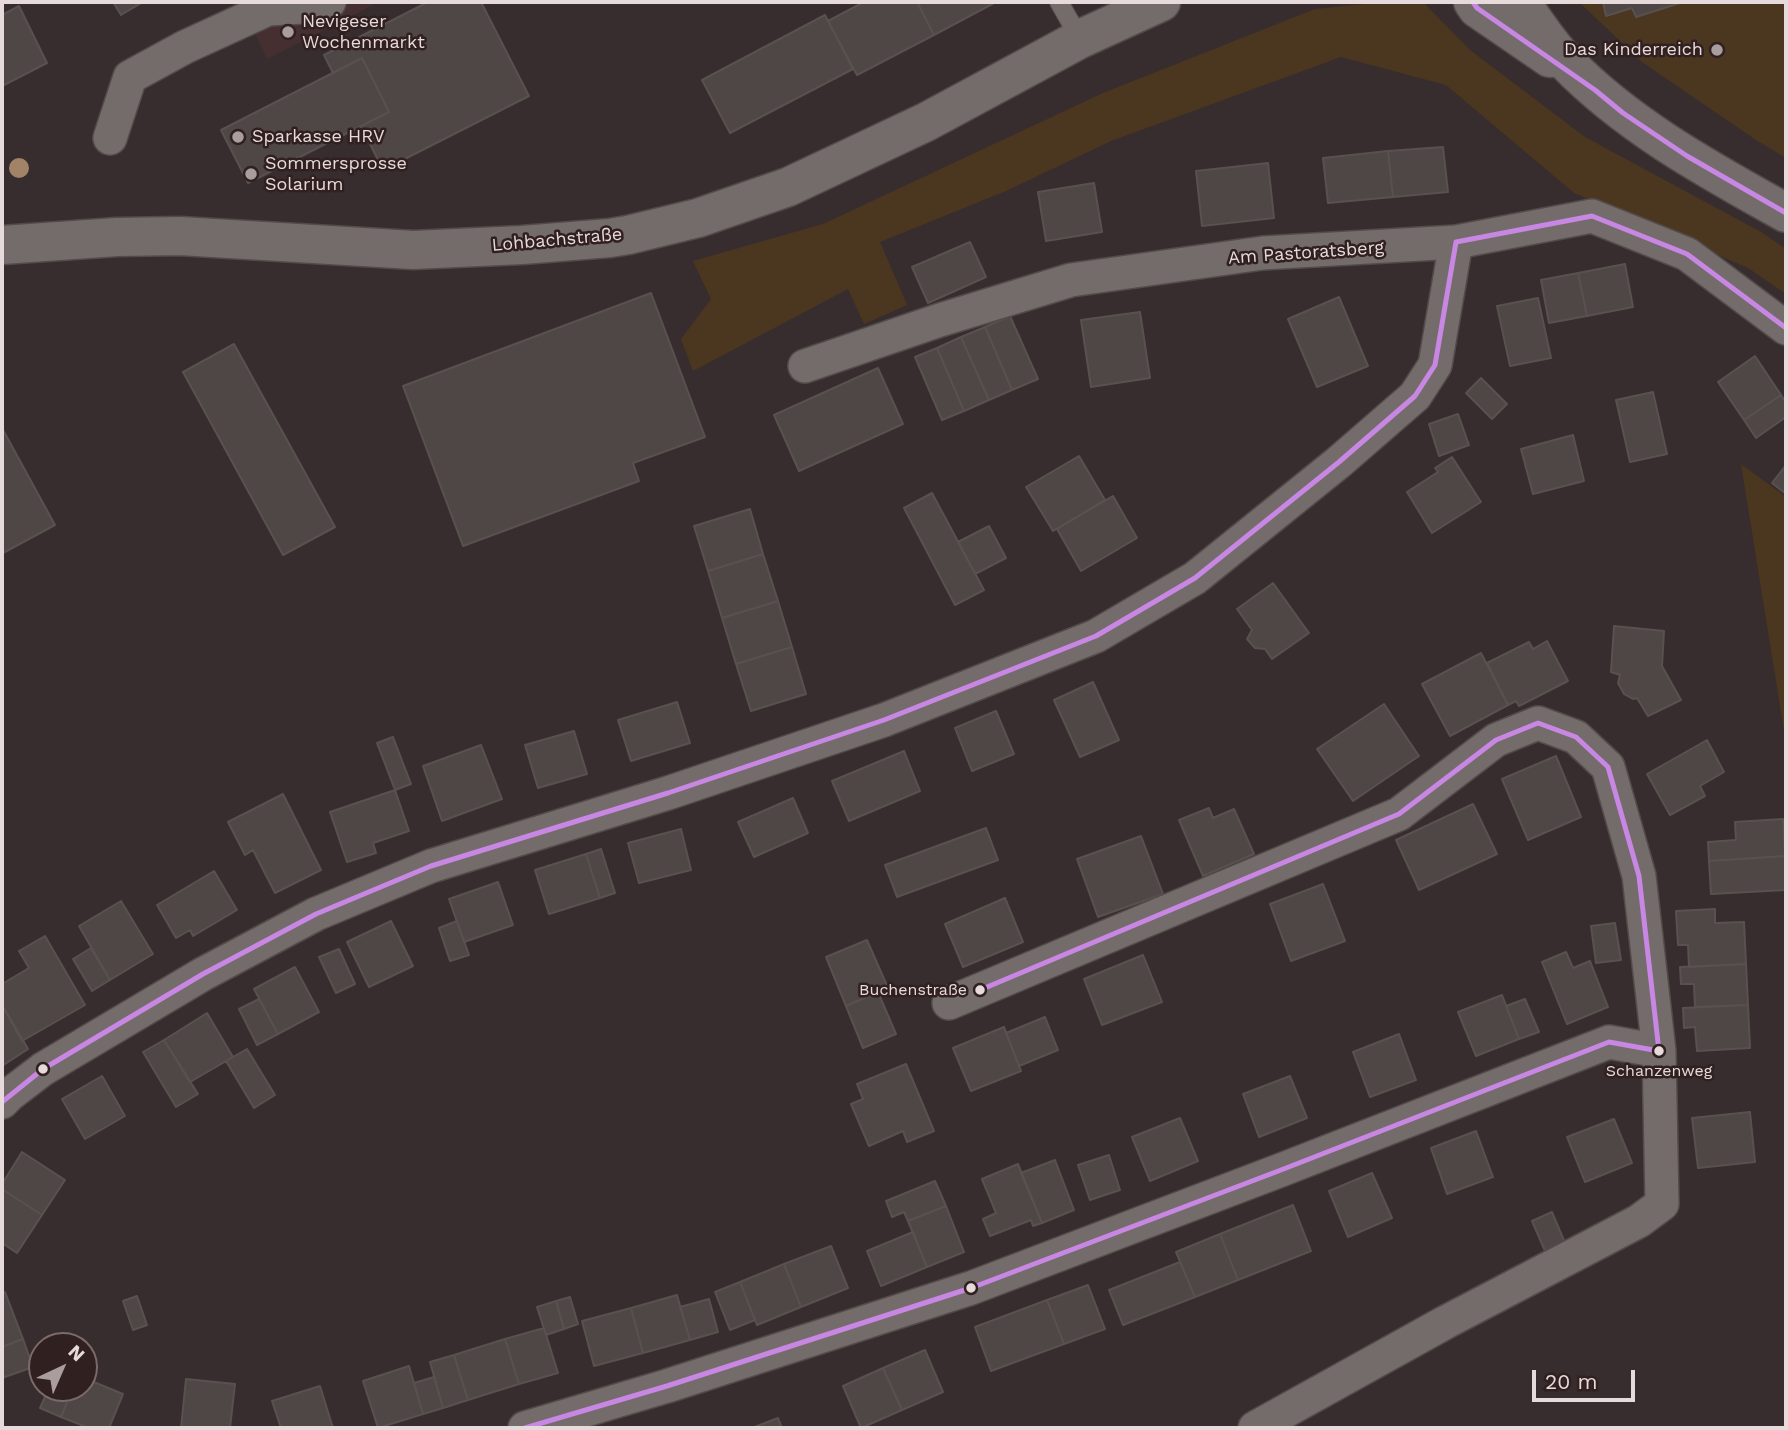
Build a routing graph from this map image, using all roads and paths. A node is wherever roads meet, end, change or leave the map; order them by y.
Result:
1 (329, 2) edge
2 (1059, 2) edge
3 (1134, 2) edge
4 (1161, 2) edge
5 (1521, 2) edge
6 (1471, 4) edge
7 (1080, 40) junction
8 (1595, 90) junction
9 (110, 138) dead end
10 (1786, 213) edge
11 (1456, 242) junction
12 (2, 245) edge
13 (1786, 328) edge
14 (805, 366) dead end
15 (949, 1003) dead end
16 (1659, 1051) junction
17 (2, 1102) edge
18 (525, 1428) edge
19 (1255, 1428) edge

1 - 9 street
2 - 7 lane
3 - 7 main road, Lohbachstraße
4 - 7 main road, Lohbachstraße
5 - 8 main road
6 - 8 main road
7 - 12 main road, Lohbachstraße
8 - 10 main road
11 - 13 street, Am Pastoratsberg
11 - 14 street, Am Pastoratsberg
11 - 17 street
15 - 16 street
16 - 18 street
16 - 19 street

